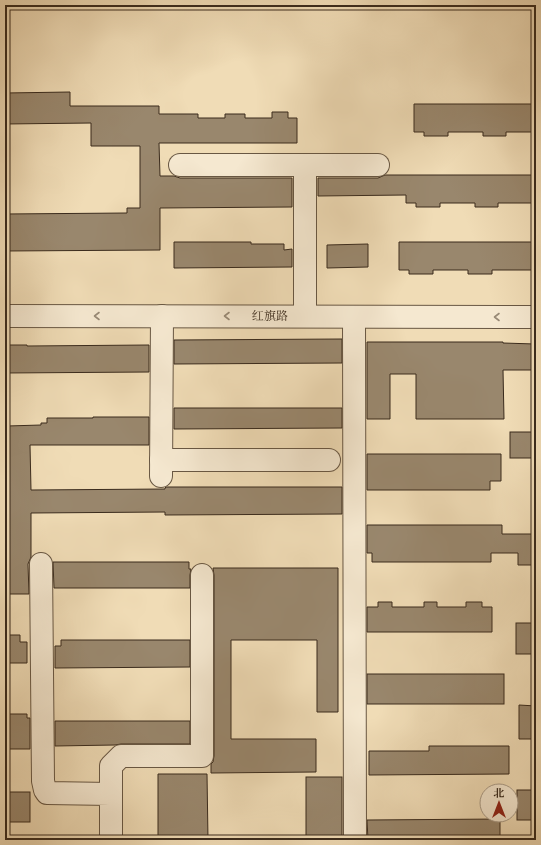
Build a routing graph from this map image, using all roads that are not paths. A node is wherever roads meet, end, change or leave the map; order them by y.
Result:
1 (180, 165) dead end
2 (305, 165) junction
3 (378, 165) dead end
4 (5, 316) edge
5 (162, 316) junction
6 (305, 316) junction
7 (354, 317) junction
8 (536, 317) edge
9 (329, 460) dead end
10 (41, 564) dead end
11 (202, 575) dead end
12 (111, 794) junction
13 (111, 840) edge
14 (355, 840) edge

1 - 2 street
2 - 3 street
2 - 6 street
5 -> 4 street, 红旗路
6 -> 5 street, 红旗路
5 - 9 street
6 - 7 street, 红旗路
8 -> 7 street, 红旗路
7 - 14 street
10 - 12 street
11 - 12 street
12 - 13 street

